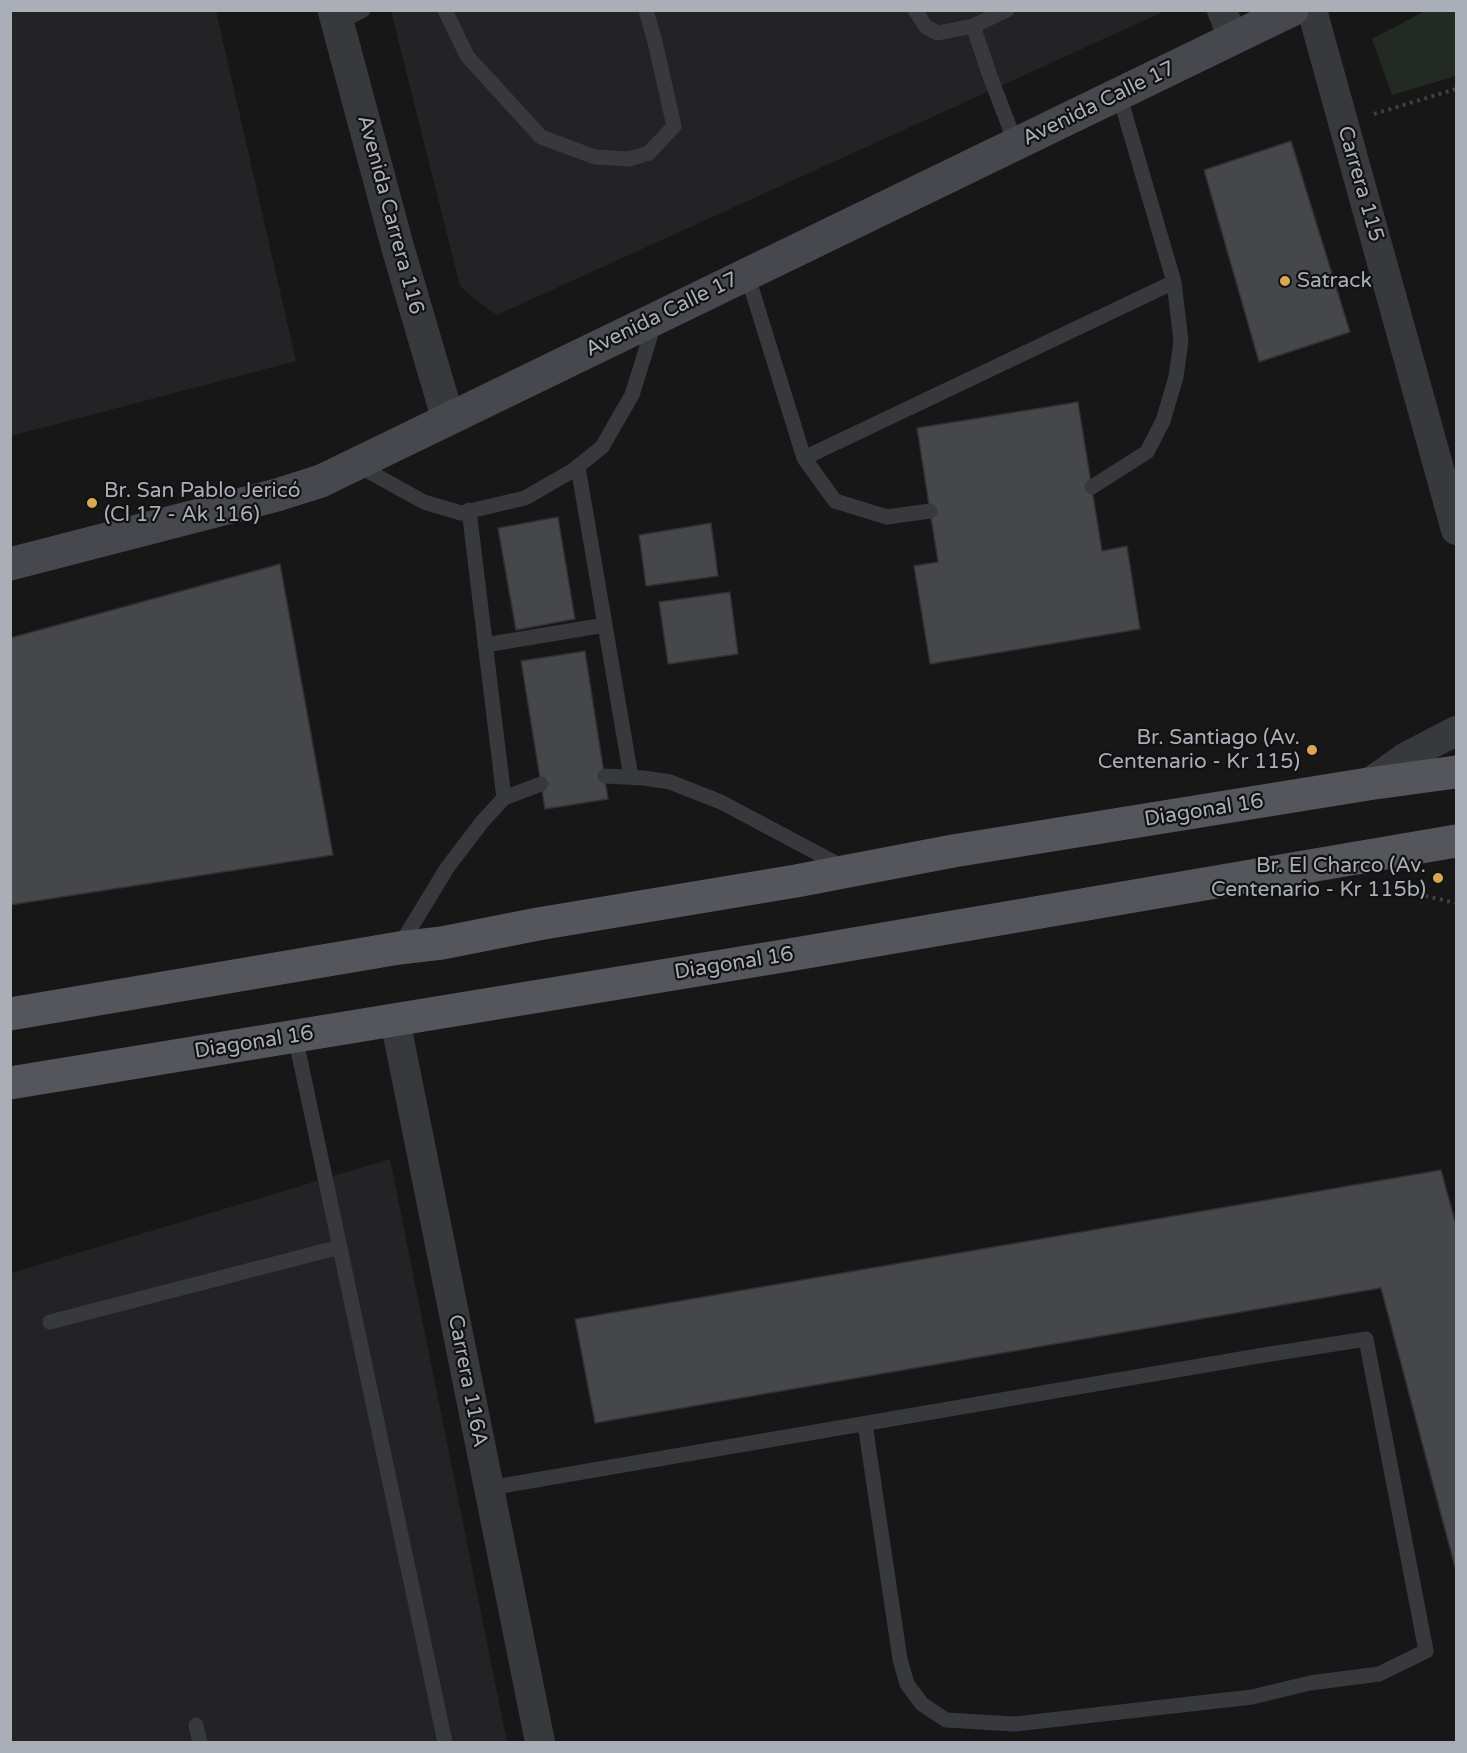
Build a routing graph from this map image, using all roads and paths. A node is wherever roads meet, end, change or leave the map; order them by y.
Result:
1 (445, 10) edge
2 (646, 10) edge
3 (915, 10) edge
4 (1007, 10) edge
5 (1292, 10) edge
6 (1312, 10) edge
7 (345, 15) edge
8 (1227, 25) edge
9 (973, 26) junction
10 (1456, 89) edge
11 (1119, 94) junction
12 (1343, 123) junction
13 (1016, 144) junction
14 (747, 274) junction
15 (1174, 282) junction
16 (656, 318) junction
17 (448, 419) junction
18 (804, 458) junction
19 (357, 465) junction
20 (578, 467) junction
21 (1092, 487) dead end
22 (469, 510) junction
23 (930, 511) dead end
24 (1456, 530) edge
25 (10, 564) edge
26 (605, 625) junction
27 (485, 645) junction
28 (1456, 730) edge
29 (1456, 772) edge
30 (604, 776) dead end
31 (631, 777) junction
32 (541, 784) dead end
33 (1368, 784) junction
34 (504, 798) junction
35 (1456, 841) edge
36 (850, 871) junction
37 (399, 948) junction
38 (10, 1014) edge
39 (395, 1020) junction
40 (295, 1036) junction
41 (10, 1083) edge
42 (340, 1246) junction
43 (50, 1322) dead end
44 (865, 1424) junction
45 (489, 1488) junction
46 (196, 1725) dead end
47 (200, 1743) edge
48 (445, 1743) edge
49 (540, 1743) edge

1 - 2 lane
3 - 9 lane
4 - 9 lane
5 - 8 main road, Avenida Calle 17
6 - 12 street, Carrera 115
7 - 17 street, Avenida Carrera 116
8 - 11 main road, Avenida Calle 17
9 - 13 lane
10 - 12 path
11 - 13 main road, Avenida Calle 17
11 - 15 lane
12 - 24 street, Carrera 115
13 - 14 main road, Avenida Calle 17
14 - 16 main road, Avenida Calle 17
14 - 18 lane
15 - 18 lane
15 - 21 lane
16 - 17 main road, Avenida Calle 17
16 - 20 lane
17 - 19 main road, Avenida Calle 17
18 - 23 lane
19 - 22 lane
19 - 25 main road, Avenida Calle 17
20 - 22 lane
20 - 26 lane
22 - 27 lane
26 - 27 lane
26 - 31 lane
27 - 34 lane
28 - 33 street, Diagonal 16
29 - 33 main road, Diagonal 16
30 - 31 lane
31 - 36 lane
32 - 34 lane
33 - 36 main road, Diagonal 16
34 - 37 lane
35 - 39 main road, Diagonal 16
36 - 37 main road, Diagonal 16
37 - 38 main road, Diagonal 16
39 - 40 main road, Diagonal 16
39 - 45 street, Carrera 116A
40 - 41 main road, Diagonal 16
40 - 42 lane
42 - 43 lane
42 - 48 lane
44 - 44 lane
44 - 45 lane
45 - 49 street, Carrera 116A
46 - 47 lane

